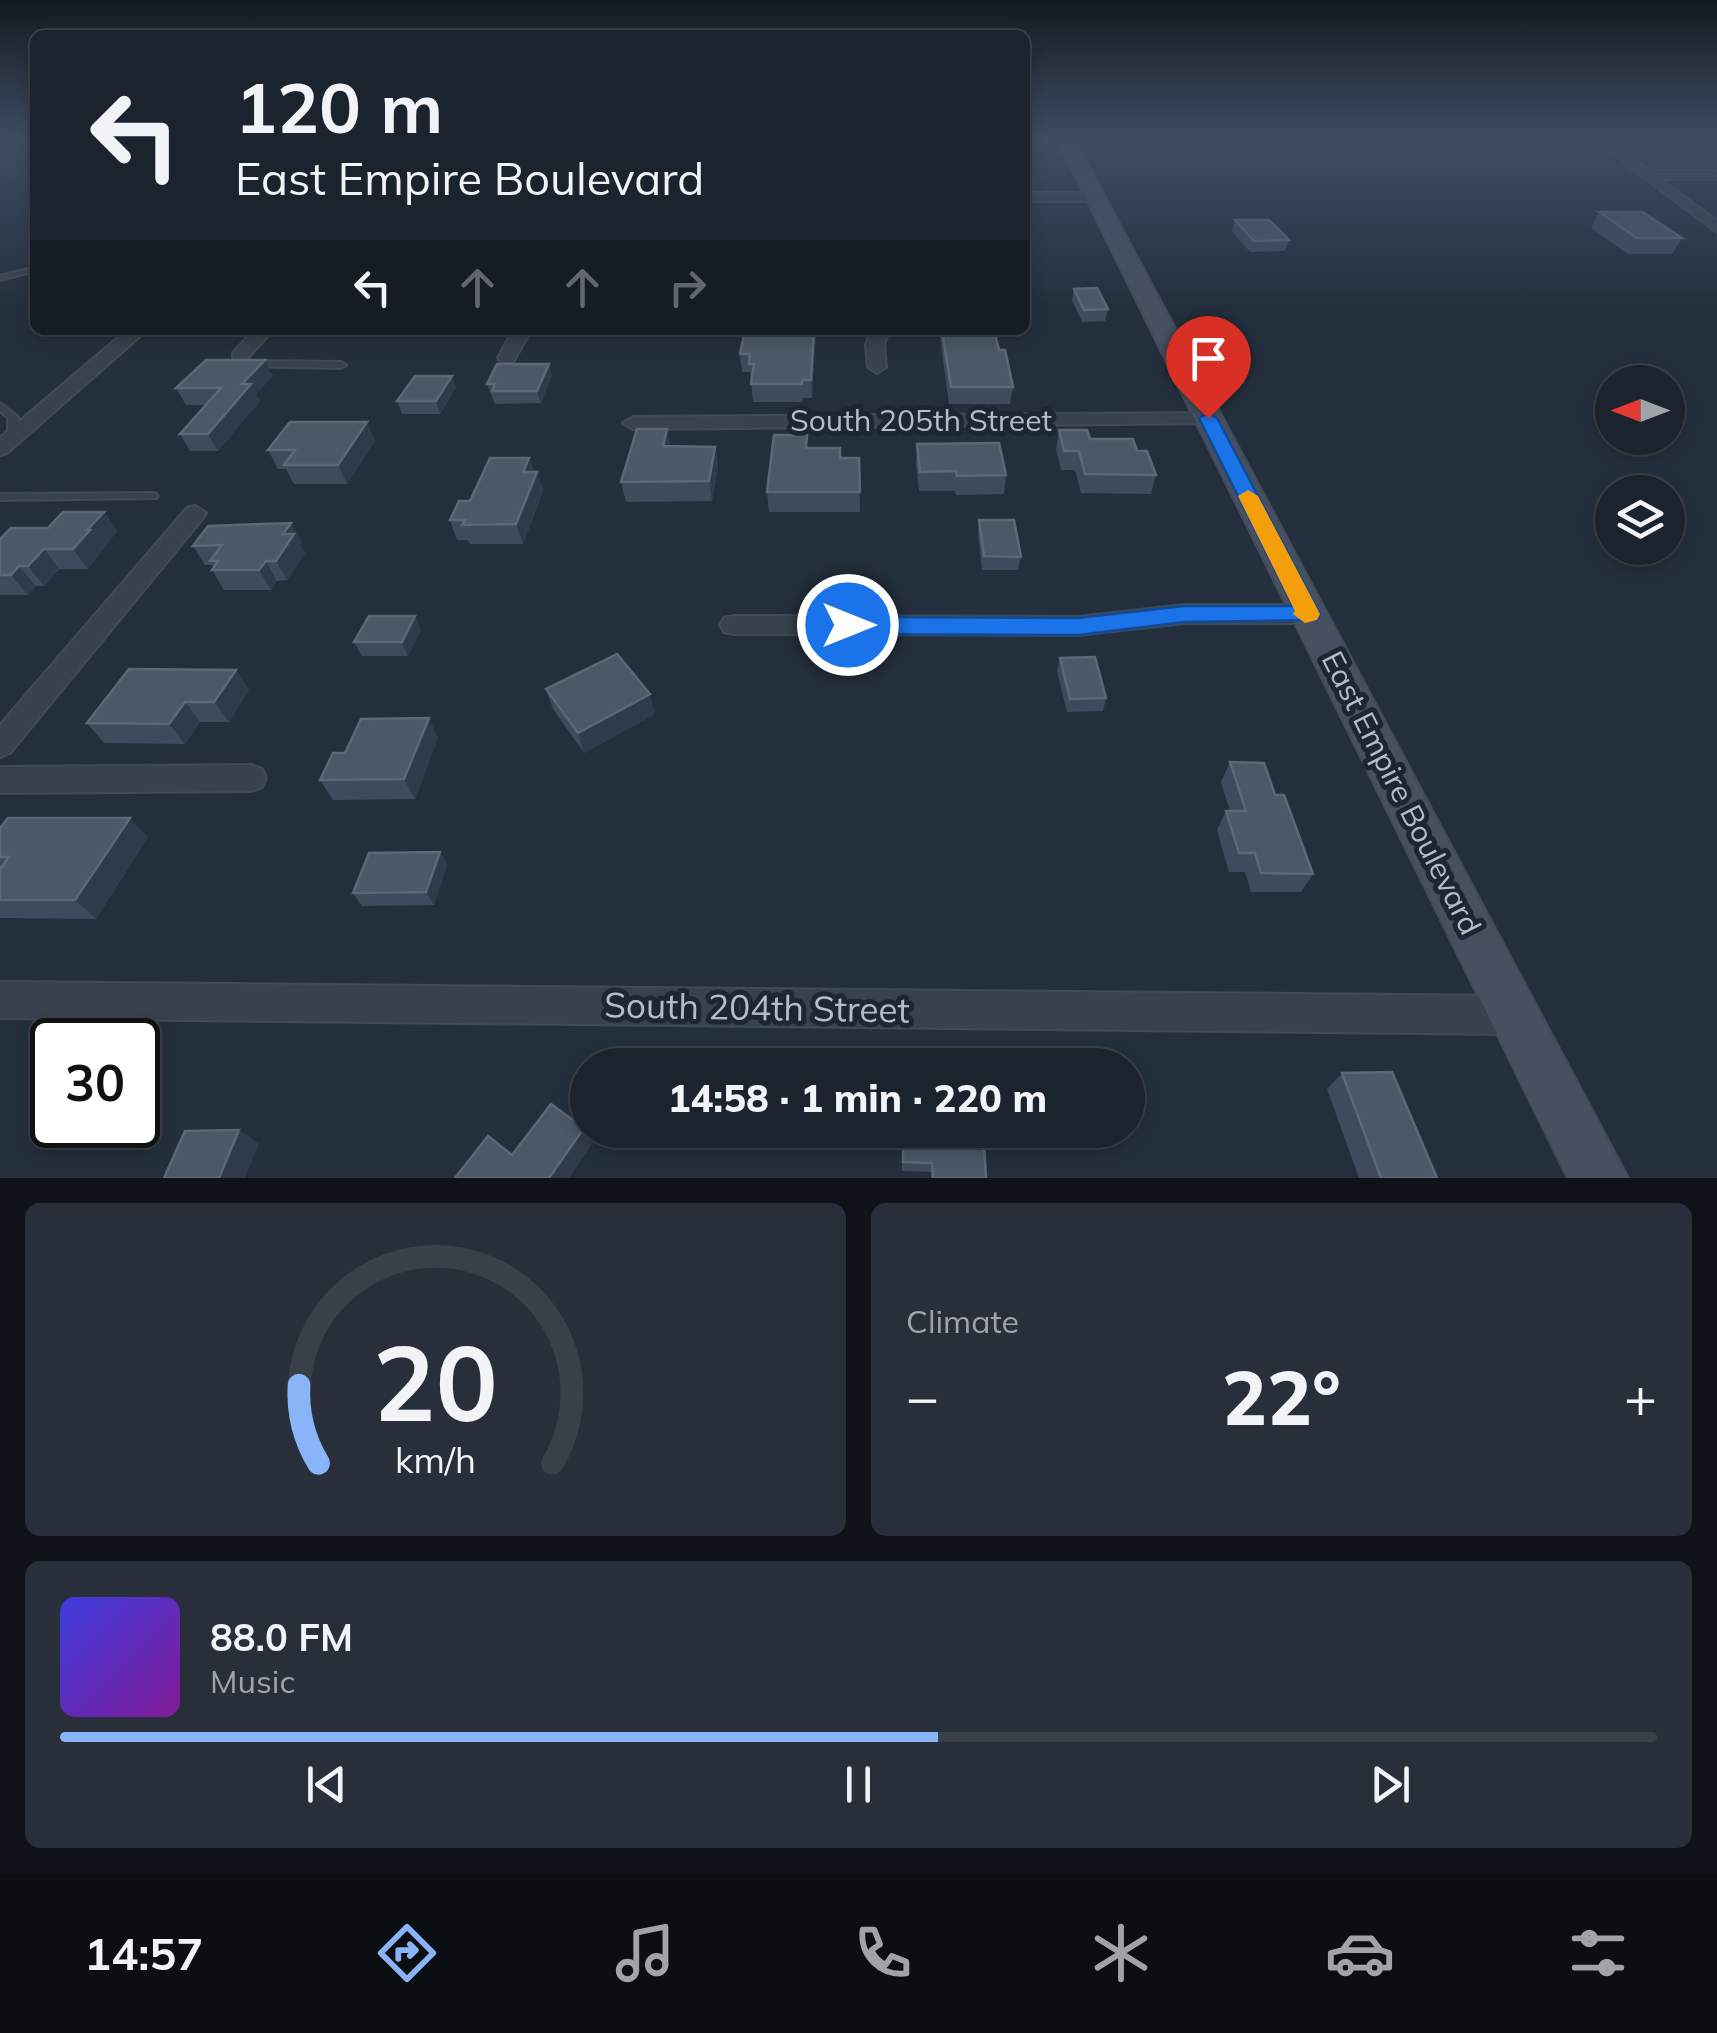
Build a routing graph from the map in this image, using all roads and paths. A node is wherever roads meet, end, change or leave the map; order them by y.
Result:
1 (1674, 196) edge
2 (1030, 197) edge
3 (1094, 197) joint
4 (1717, 228) edge
5 (30, 270) edge
6 (0, 278) edge
7 (132, 335) edge
8 (259, 335) edge
9 (519, 335) edge
10 (878, 335) edge
11 (238, 357) joint
12 (507, 358) dead end
13 (341, 365) dead end
14 (877, 366) dead end
15 (0, 406) edge
16 (1208, 418) junction
17 (633, 423) dead end
18 (6, 443) edge
19 (152, 496) dead end
20 (0, 497) edge
21 (195, 512) dead end
22 (1309, 614) junction
23 (733, 625) dead end
24 (0, 745) edge
25 (251, 778) dead end
26 (0, 780) edge
27 (0, 1000) edge
28 (1515, 1015) junction
29 (1599, 1178) edge

1 - 4 street
2 - 3 street
3 - 16 main road, East Empire Boulevard
5 - 6 lane
7 - 18 street
8 - 11 street
9 - 12 street
10 - 14 street
11 - 13 lane
15 - 18 lane
16 - 17 street, South 205th Street
16 - 22 main road, East Empire Boulevard
19 - 20 lane
21 - 24 street
22 - 23 street
22 - 28 main road, East Empire Boulevard
25 - 26 street
27 - 28 street, South 204th Street
28 - 29 main road, East Empire Boulevard

